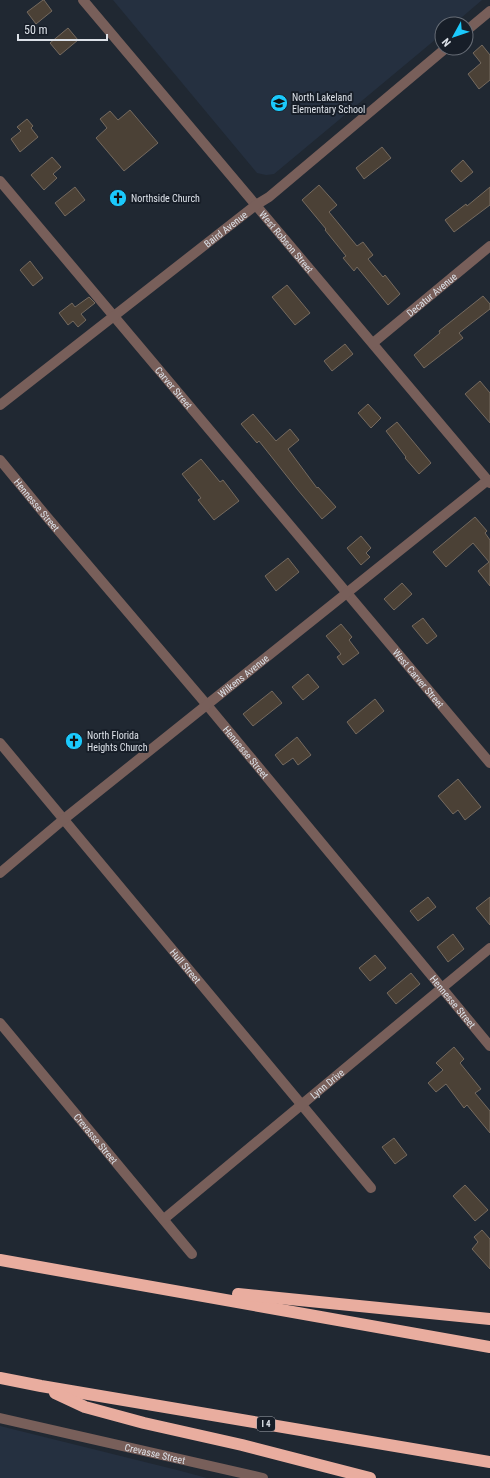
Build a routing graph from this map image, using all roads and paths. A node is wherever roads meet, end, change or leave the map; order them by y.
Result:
1 (84, 0) edge
2 (490, 12) edge
3 (474, 25) edge
4 (436, 56) edge
5 (0, 181) edge
6 (256, 205) junction
7 (490, 246) edge
8 (113, 316) junction
9 (373, 343) junction
10 (0, 405) edge
11 (0, 460) edge
12 (489, 481) edge
13 (348, 593) junction
14 (207, 705) junction
15 (0, 743) edge
16 (490, 763) edge
17 (64, 820) junction
18 (0, 873) edge
19 (490, 948) edge
20 (442, 988) junction
21 (0, 1023) edge
22 (490, 1046) edge
23 (302, 1105) junction
24 (371, 1188) dead end
25 (164, 1219) junction
26 (192, 1254) dead end
27 (0, 1260) edge
28 (147, 1285) junction
29 (490, 1319) edge
30 (490, 1347) edge
31 (0, 1378) edge
32 (42, 1386) junction
33 (0, 1418) edge
34 (490, 1462) edge
35 (262, 1478) edge
36 (370, 1478) edge

1 - 6 street, West Robson Street
2 - 3 street
4 - 6 street, Baird Avenue
5 - 8 street, Carver Street
6 - 8 street, Baird Avenue
6 - 9 street, West Robson Street
7 - 9 street, Decatur Avenue
8 - 10 street, Baird Avenue
8 - 13 street, Carver Street
9 - 12 street, West Robson Street
11 - 14 street, Hennesse Street
12 - 13 street, Wilkens Avenue
13 - 14 street, Wilkens Avenue
13 - 16 street, West Carver Street
14 - 17 street, Wilkens Avenue
14 - 20 street, Hennesse Street
15 - 17 street, Hull Street
17 - 18 street, Wilkens Avenue
17 - 23 street, Hull Street
19 - 20 street, Lynn Drive
20 - 22 street, Hennesse Street
20 - 23 street, Lynn Drive
21 - 25 street, Crevasse Street
23 - 24 street, Hull Street
23 - 25 street, Lynn Drive
25 - 26 street, Crevasse Street
27 - 28 highway
28 - 29 highway
28 - 30 highway
31 - 32 highway, I 4
32 - 34 highway, I 4
32 - 36 highway
33 - 35 street, Crevasse Street

